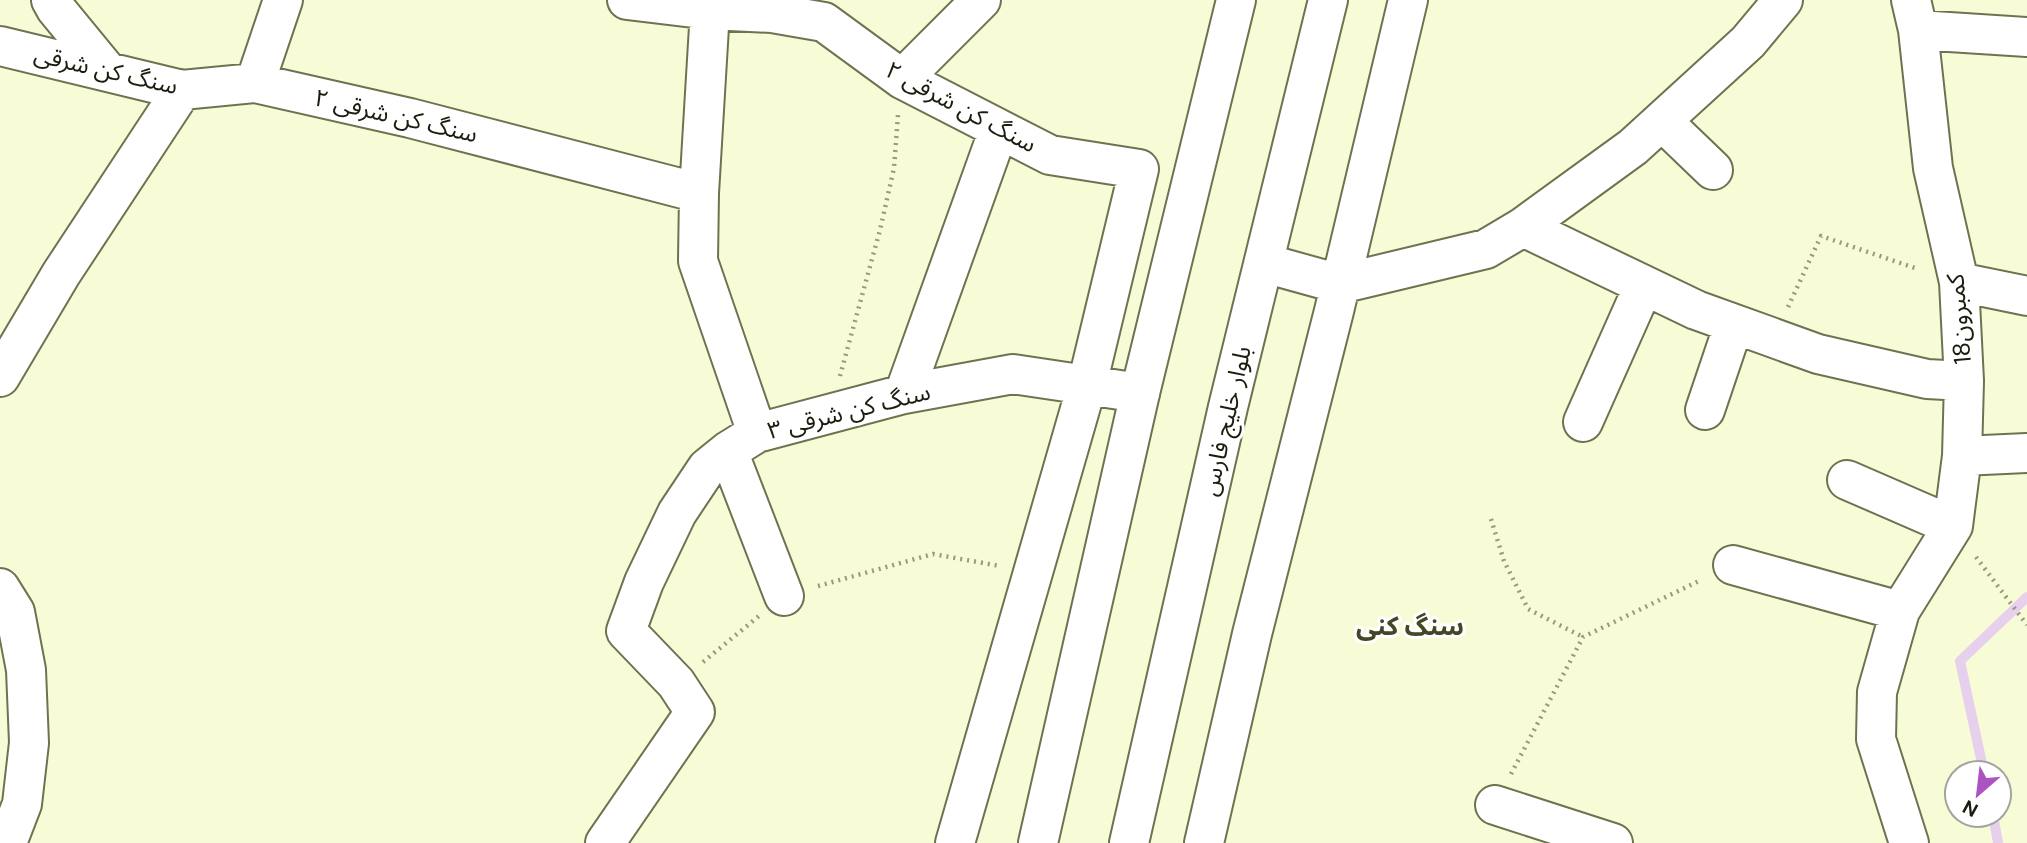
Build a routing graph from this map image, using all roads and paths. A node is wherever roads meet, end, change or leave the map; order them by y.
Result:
1 (51, 0) edge
2 (283, 0) edge
3 (627, 0) edge
4 (981, 0) edge
5 (1236, 0) edge
6 (1328, 0) edge
7 (1408, 0) edge
8 (1783, 0) edge
9 (710, 10) junction
10 (824, 11) edge
11 (1914, 15) edge
12 (2027, 37) edge
13 (0, 46) edge
14 (107, 71) junction
15 (902, 79) junction
16 (255, 83) junction
17 (182, 90) junction
18 (1662, 121) junction
19 (999, 129) junction
20 (1713, 170) dead end
21 (699, 192) junction
22 (1523, 226) junction
23 (1264, 263) junction
24 (1959, 282) junction
25 (1340, 284) junction
26 (1644, 285) junction
27 (2027, 296) edge
28 (1734, 324) junction
29 (1774, 338) junction
30 (0, 377) edge
31 (1964, 381) junction
32 (1087, 385) junction
33 (1140, 393) junction
34 (904, 394) junction
35 (1705, 410) dead end
36 (829, 415) junction
37 (1583, 422) dead end
38 (743, 442) junction
39 (2027, 453) edge
40 (1962, 456) junction
41 (1847, 480) dead end
42 (1491, 519) dead end
43 (1953, 526) junction
44 (1733, 565) joint
45 (1031, 572) junction
46 (0, 588) edge
47 (784, 596) junction
48 (1900, 611) junction
49 (2027, 625) edge
50 (1583, 636) junction
51 (676, 684) junction
52 (1494, 805) joint
53 (15, 839) edge
54 (606, 843) edge
55 (955, 843) edge
56 (1038, 843) edge
57 (1129, 843) edge
58 (1204, 843) edge
59 (1612, 843) edge
60 (1909, 843) edge

1 - 14 street
2 - 16 street
3 - 9 street, سنگ کن شرقی ۲
4 - 15 street
5 - 33 street
6 - 23 street, بلوار خلیج فارس
7 - 25 street
8 - 18 street
9 - 10 street, سنگ کن شرقی ۲
9 - 21 street
10 - 15 street, سنگ کن شرقی ۲
11 - 12 street
11 - 24 street, کمبرون18
13 - 14 street, سنگ کن شرقی
14 - 17 street, سنگ کن شرقی
15 - 19 street, سنگ کن شرقی ۲
15 - 36 path
16 - 17 street, سنگ کن شرقی
16 - 21 street, سنگ کن شرقی ۲
17 - 30 street
18 - 20 street
18 - 22 street
19 - 32 street, سنگ کن شرقی ۲
19 - 34 street
21 - 38 street
22 - 25 street
22 - 26 street
23 - 25 street
23 - 57 street, بلوار خلیج فارس
24 - 27 street
24 - 29 path
24 - 31 street, کمبرون18
25 - 58 street
26 - 28 street
26 - 37 street
28 - 29 street
28 - 35 street
29 - 31 street
31 - 40 street, کمبرون18
32 - 33 street, سنگ کن شرقی ۳
32 - 34 street, سنگ کن شرقی ۳
32 - 45 street
33 - 56 street
34 - 36 street, سنگ کن شرقی ۳
36 - 38 street, سنگ کن شرقی ۳
38 - 47 street
38 - 51 street, سنگ کن شرقی ۳
39 - 40 street
40 - 43 street, کمبرون18
41 - 43 street
42 - 50 path
43 - 48 street
43 - 49 path
44 - 48 street
44 - 50 path
45 - 47 path
45 - 55 street
46 - 53 street
47 - 51 path
48 - 60 street
50 - 52 path
51 - 54 street
52 - 59 street

